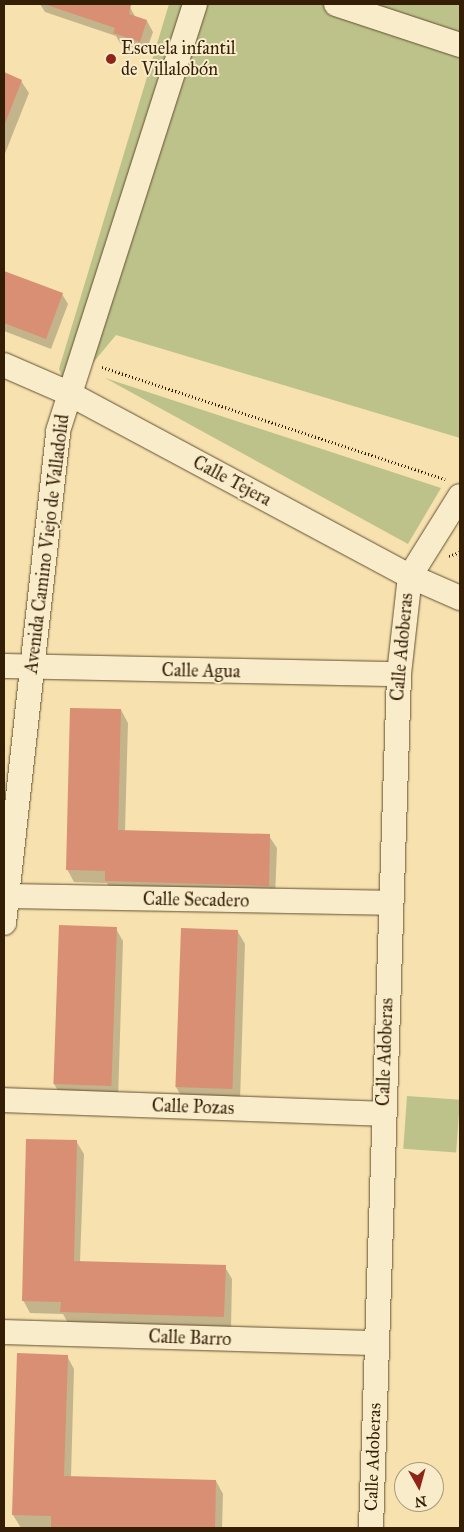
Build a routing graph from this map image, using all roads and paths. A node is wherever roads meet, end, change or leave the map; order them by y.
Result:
1 (195, 4) edge
2 (336, 4) edge
3 (460, 44) edge
4 (79, 360) junction
5 (4, 365) edge
6 (68, 394) junction
7 (456, 488) edge
8 (410, 576) junction
9 (460, 598) edge
10 (4, 666) edge
11 (30, 667) junction
12 (399, 674) junction
13 (5, 896) edge
14 (389, 903) junction
15 (4, 923) edge
16 (4, 1100) edge
17 (383, 1114) junction
18 (4, 1332) edge
19 (376, 1343) junction
20 (370, 1528) edge

1 - 4 street, Avenida Camino Viejo de Valladolid
2 - 3 street
4 - 6 street, Avenida Camino Viejo de Valladolid
4 - 7 path
5 - 6 street, Calle Tejera
6 - 8 street, Calle Tejera
6 - 11 street, Avenida Camino Viejo de Valladolid
7 - 8 street
8 - 9 street, Calle Tejera
8 - 12 street, Calle Adoberas
10 - 11 street, Calle Agua
11 - 12 street, Calle Agua
11 - 13 street, Avenida Camino Viejo de Valladolid
12 - 14 street, Calle Adoberas
13 - 14 street, Calle Secadero
13 - 15 street, Avenida Camino Viejo de Valladolid
14 - 17 street, Calle Adoberas
16 - 17 street, Calle Pozas
17 - 19 street, Calle Adoberas
18 - 19 street, Calle Barro
19 - 20 street, Calle Adoberas

